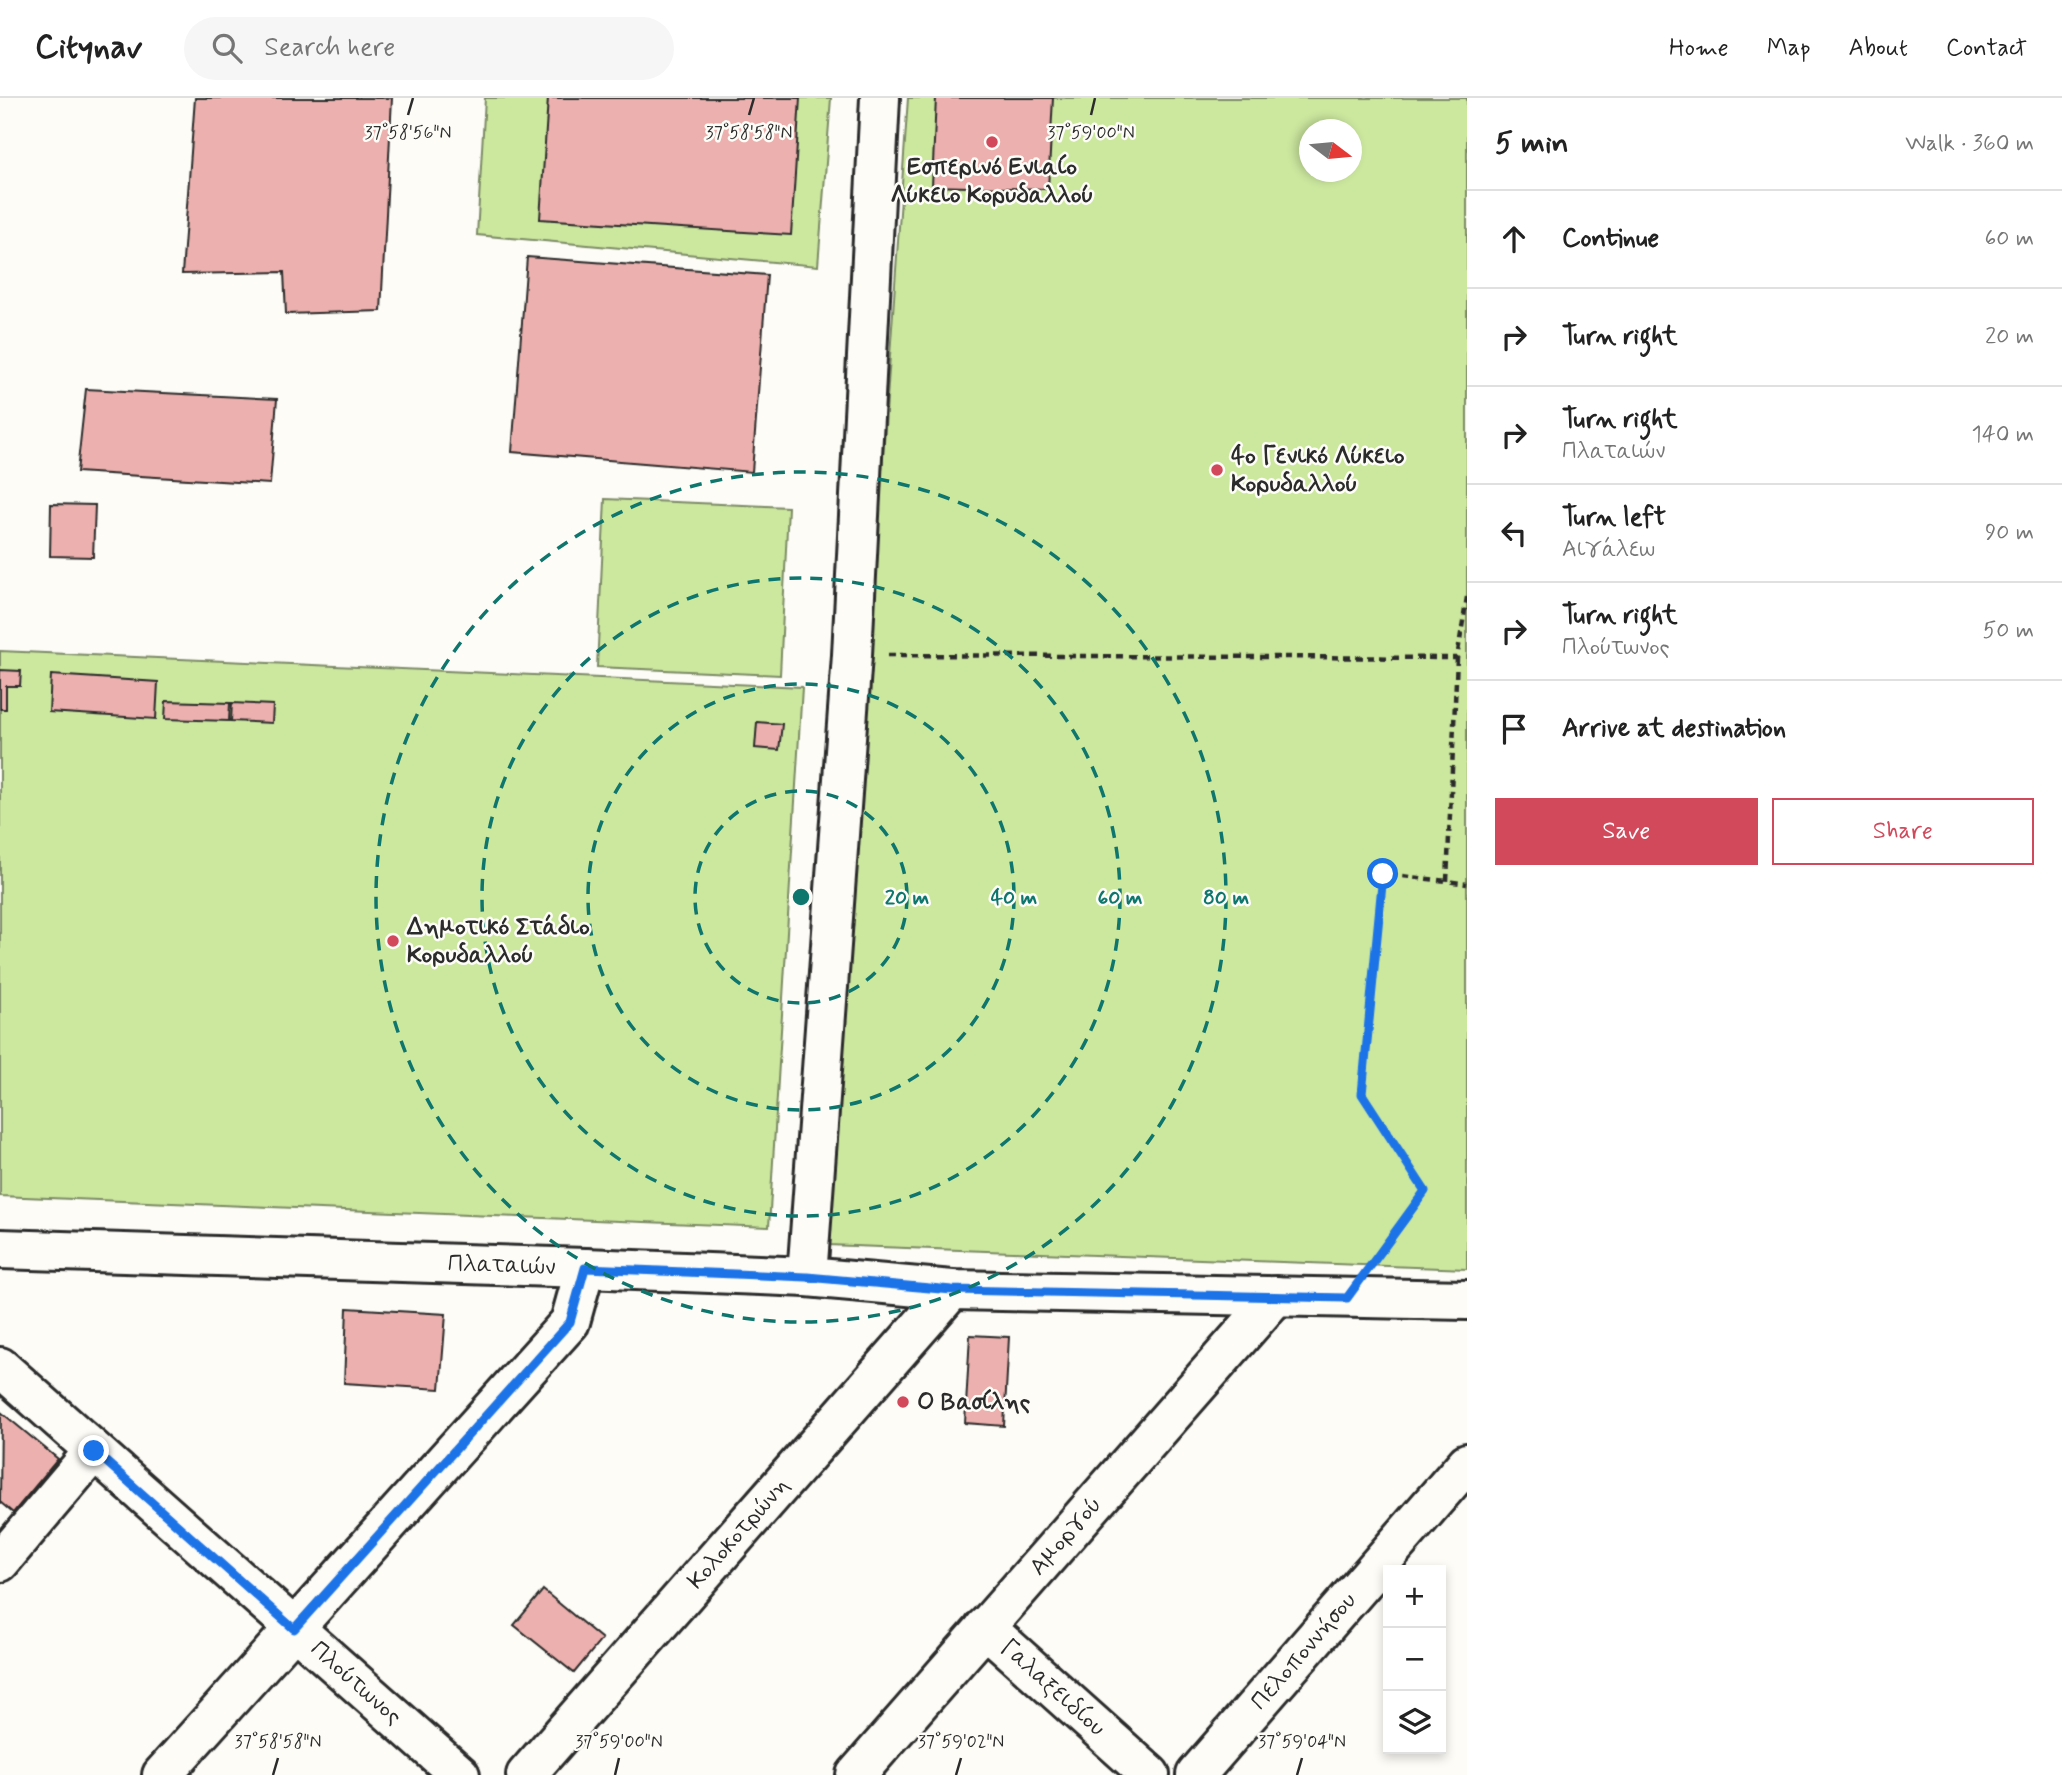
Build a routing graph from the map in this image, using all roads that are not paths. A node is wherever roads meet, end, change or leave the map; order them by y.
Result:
1 (880, 98) edge
2 (0, 1249) edge
3 (585, 1268) junction
4 (807, 1277) junction
5 (952, 1290) junction
6 (1276, 1296) junction
7 (1467, 1300) edge
8 (0, 1367) edge
9 (94, 1451) junction
10 (1467, 1463) edge
11 (0, 1562) edge
12 (985, 1627) junction
13 (294, 1629) junction
14 (162, 1775) edge
15 (460, 1775) edge
16 (526, 1775) edge
17 (856, 1775) edge
18 (1150, 1775) edge
19 (1196, 1775) edge

1 - 4 street
2 - 3 street, Πλαταιών
3 - 4 street, Πλαταιών
3 - 13 street
4 - 5 street, Πλαταιών
5 - 6 street, Πλαταιών
5 - 16 street, Κολοκοτρώνη
6 - 7 street, Πλαταιών
6 - 12 street, Αμοργού
8 - 9 street, Πλούτωνος
9 - 11 street
9 - 13 street, Πλούτωνος
10 - 19 street, Πελοποννήσου
12 - 17 street, Αμοργού
12 - 18 street, Γαλαξειδίου
13 - 14 street
13 - 15 street, Πλούτωνος

